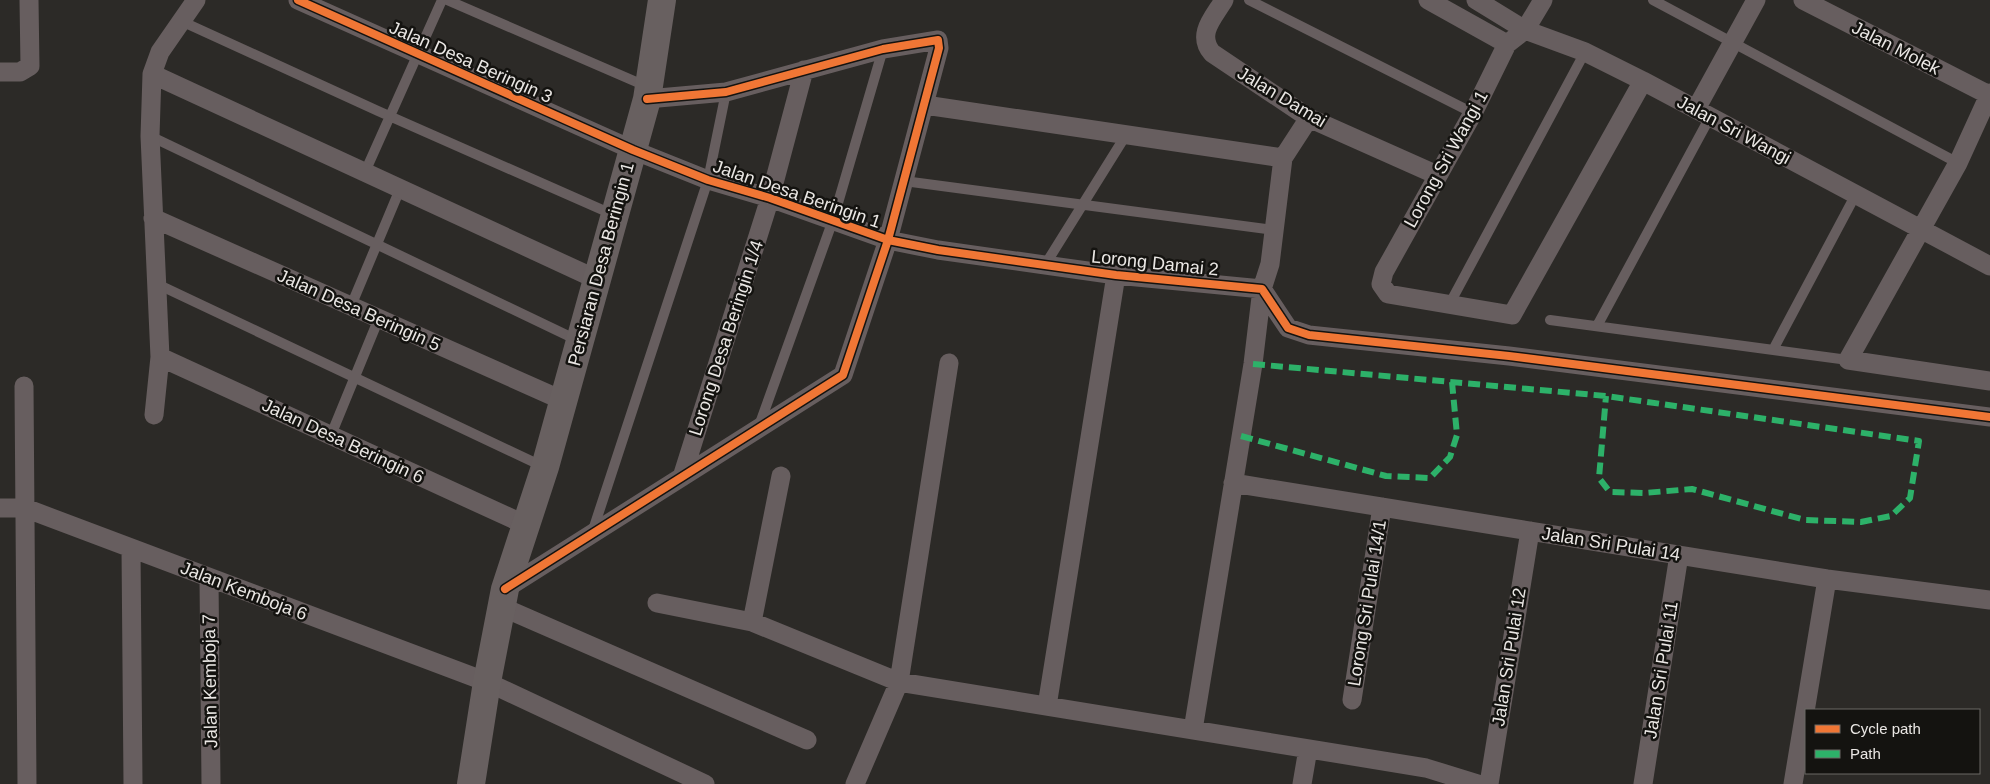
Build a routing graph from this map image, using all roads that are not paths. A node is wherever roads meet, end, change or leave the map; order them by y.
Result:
1 (29, 0) edge
2 (196, 0) edge
3 (298, 0) edge
4 (442, 0) edge
5 (447, 0) edge
6 (662, 0) edge
7 (1224, 0) edge
8 (1249, 0) edge
9 (1428, 0) edge
10 (1476, 0) edge
11 (1543, 0) edge
12 (1652, 0) edge
13 (1756, 0) edge
14 (1803, 0) edge
15 (1832, 7) edge
16 (181, 21) junction
17 (1525, 30) junction
18 (1507, 44) junction
19 (1733, 44) junction
20 (883, 49) junction
21 (1585, 52) junction
22 (419, 54) junction
23 (804, 70) junction
24 (0, 72) edge
25 (152, 74) junction
26 (1643, 81) junction
27 (726, 92) junction
28 (648, 93) junction
29 (1989, 94) edge
30 (925, 105) junction
31 (1472, 113) junction
32 (1703, 113) junction
33 (388, 116) junction
34 (1309, 118) junction
35 (1126, 135) junction
36 (150, 136) junction
37 (633, 150) junction
38 (1283, 158) junction
39 (1958, 163) junction
40 (365, 172) junction
41 (1437, 175) junction
42 (708, 180) junction
43 (904, 181) junction
44 (400, 189) junction
45 (1856, 194) junction
46 (770, 198) junction
47 (1085, 204) junction
48 (615, 215) junction
49 (153, 218) junction
50 (834, 220) junction
51 (1274, 230) junction
52 (1921, 230) junction
53 (888, 240) junction
54 (378, 245) junction
55 (1045, 265) junction
56 (1990, 265) edge
57 (1116, 275) junction
58 (596, 279) junction
59 (157, 284) junction
60 (1262, 289) junction
61 (1449, 305) junction
62 (351, 306) junction
63 (379, 318) junction
64 (1550, 320) dead end
65 (1597, 326) junction
66 (580, 341) junction
67 (1774, 348) junction
68 (160, 358) junction
69 (1848, 360) junction
70 (949, 363) dead end
71 (354, 377) junction
72 (1990, 381) edge
73 (24, 386) dead end
74 (564, 401) junction
75 (154, 415) dead end
76 (1990, 417) edge
77 (758, 429) junction
78 (331, 436) junction
79 (545, 467) junction
80 (781, 476) dead end
81 (682, 477) junction
82 (1233, 483) junction
83 (1382, 507) junction
84 (0, 508) edge
85 (25, 508) junction
86 (526, 525) junction
87 (1530, 531) junction
88 (592, 534) junction
89 (131, 549) junction
90 (1679, 556) junction
91 (209, 578) junction
92 (1827, 580) junction
93 (503, 598) junction
94 (1990, 600) edge
95 (657, 603) dead end
96 (752, 622) junction
97 (486, 682) junction
98 (898, 682) junction
99 (1352, 700) dead end
100 (1047, 706) junction
101 (1807, 709) edge
102 (1805, 724) edge
103 (1193, 730) junction
104 (807, 740) dead end
105 (1308, 749) junction
106 (27, 784) edge
107 (133, 784) edge
108 (211, 784) edge
109 (472, 784) edge
110 (705, 784) edge
111 (855, 784) edge
112 (1302, 784) edge
113 (1478, 784) edge
114 (1489, 784) edge
115 (1643, 784) edge
116 (1793, 784) edge

1 - 24 street
2 - 16 street
3 - 22 street, Jalan Desa Beringin 3
4 - 22 lane
5 - 28 lane
6 - 28 main road, Persiaran Desa Beringin 1
7 - 34 street, Jalan Damai
8 - 31 lane
9 - 18 street
10 - 17 street, Jalan Sri Wangi
11 - 17 street
12 - 19 lane
13 - 19 street
14 - 15 street, Jalan Molek
15 - 29 street, Jalan Molek
16 - 25 street
16 - 33 lane
17 - 18 street, Lorong Sri Wangi 1
17 - 21 street, Jalan Sri Wangi
18 - 31 street, Lorong Sri Wangi 1
19 - 32 street
19 - 39 lane
20 - 23 street
20 - 30 street
20 - 50 lane
21 - 26 street, Jalan Sri Wangi
21 - 61 lane
22 - 33 lane
22 - 37 street, Jalan Desa Beringin 3
23 - 27 street
23 - 46 street, Lorong Desa Beringin 1/4
25 - 36 street
25 - 40 street
26 - 32 street, Jalan Sri Wangi
26 - 61 street
27 - 28 street
27 - 42 lane
28 - 37 main road, Persiaran Desa Beringin 1
29 - 39 street, Jalan Molek
30 - 35 street
30 - 43 street
31 - 41 street, Lorong Sri Wangi 1
32 - 45 street, Jalan Sri Wangi
32 - 65 lane
33 - 40 lane
33 - 48 lane
34 - 38 street
34 - 41 street, Jalan Damai
35 - 38 street
35 - 47 lane
36 - 49 street
36 - 54 lane
37 - 42 street, Jalan Desa Beringin 1
37 - 48 main road, Persiaran Desa Beringin 1
38 - 51 street
39 - 52 street, Jalan Molek
40 - 44 street
41 - 61 street, Lorong Sri Wangi 1
42 - 46 street, Jalan Desa Beringin 1
42 - 88 lane
43 - 47 lane
43 - 53 street
44 - 54 lane
44 - 58 street
45 - 52 street, Jalan Sri Wangi
45 - 67 lane
46 - 50 street, Jalan Desa Beringin 1
46 - 81 street, Lorong Desa Beringin 1/4
47 - 51 lane
47 - 55 lane
48 - 58 main road, Persiaran Desa Beringin 1
49 - 59 street
49 - 62 street, Jalan Desa Beringin 5
50 - 53 street, Jalan Desa Beringin 1
50 - 77 lane
51 - 60 street
52 - 56 street, Jalan Sri Wangi
52 - 69 street, Jalan Molek
53 - 55 street, Jalan Desa Beringin 1
53 - 77 street
54 - 62 lane
54 - 66 lane
55 - 57 street, Lorong Damai 2
57 - 60 street, Lorong Damai 2
57 - 100 street
58 - 66 main road, Persiaran Desa Beringin 1
59 - 68 street
59 - 71 lane
60 - 76 street
60 - 82 street
62 - 63 street, Jalan Desa Beringin 5
63 - 71 lane
63 - 74 street, Jalan Desa Beringin 5
64 - 65 lane
65 - 67 lane
66 - 74 main road, Persiaran Desa Beringin 1
67 - 69 lane
68 - 75 street
68 - 78 street, Jalan Desa Beringin 6
69 - 72 street
70 - 98 street
71 - 78 lane
71 - 79 lane
73 - 85 street
74 - 79 main road, Persiaran Desa Beringin 1
77 - 81 street
78 - 86 street, Jalan Desa Beringin 6
79 - 86 main road, Persiaran Desa Beringin 1
80 - 96 street
81 - 88 street
82 - 83 street, Jalan Sri Pulai 14
82 - 103 street
83 - 87 street, Jalan Sri Pulai 14
83 - 99 street, Lorong Sri Pulai 14/1
84 - 85 street, Jalan Kemboja 6
85 - 89 street, Jalan Kemboja 6
85 - 106 street
86 - 93 main road, Persiaran Desa Beringin 1
87 - 90 street, Jalan Sri Pulai 14
87 - 114 street, Jalan Sri Pulai 12
88 - 93 street
89 - 91 street, Jalan Kemboja 6
89 - 107 street
90 - 92 street, Jalan Sri Pulai 14
90 - 115 street, Jalan Sri Pulai 11
91 - 97 street, Jalan Kemboja 6
91 - 108 street, Jalan Kemboja 7
92 - 94 street, Jalan Sri Pulai 14
92 - 101 street
93 - 97 main road, Persiaran Desa Beringin 1
93 - 104 street
95 - 96 street
96 - 98 street
97 - 109 main road, Persiaran Desa Beringin 1
97 - 110 street, Jalan Kemboja 6
98 - 100 street
98 - 111 street
100 - 103 street
102 - 116 street
103 - 105 street
105 - 112 street
105 - 113 street

